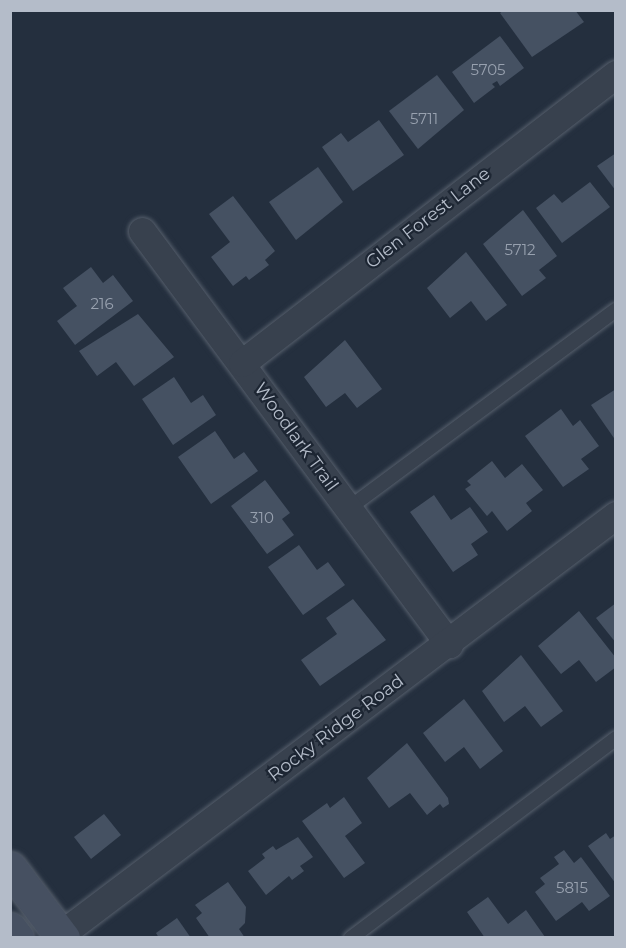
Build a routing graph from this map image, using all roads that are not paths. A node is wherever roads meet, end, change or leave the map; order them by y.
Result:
1 (615, 74) edge
2 (142, 231) dead end
3 (615, 310) edge
4 (242, 363) junction
5 (349, 508) junction
6 (615, 515) edge
7 (449, 644) junction
8 (615, 738) edge
9 (10, 868) edge
10 (10, 929) edge
11 (60, 936) edge
12 (17, 938) edge
13 (351, 938) edge

1 - 4 street, Glen Forest Lane
2 - 4 street, Woodlark Trail
3 - 5 lane
4 - 5 street, Woodlark Trail
5 - 7 street, Woodlark Trail
6 - 7 street, Rocky Ridge Road
7 - 11 street, Rocky Ridge Road
8 - 13 lane
9 - 11 main road
10 - 12 main road

